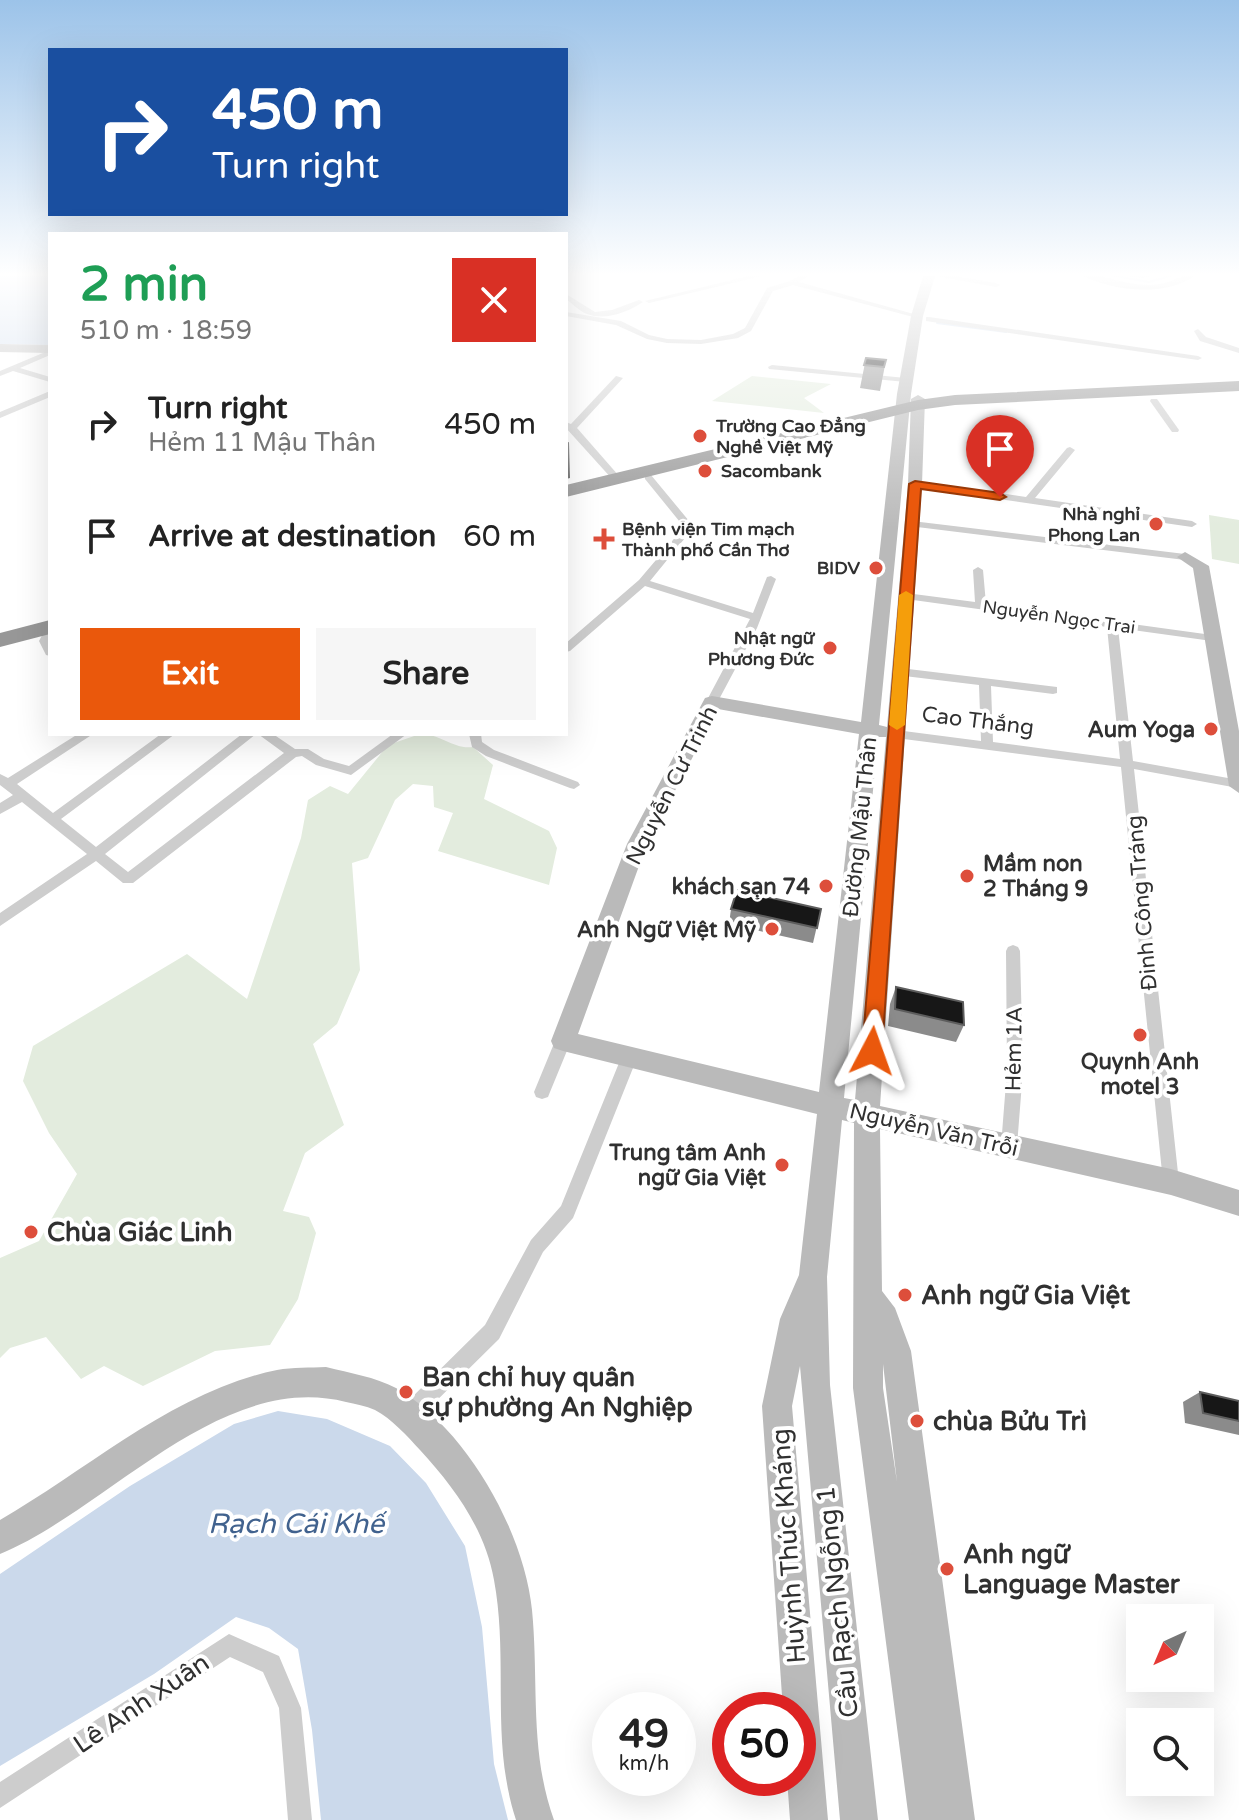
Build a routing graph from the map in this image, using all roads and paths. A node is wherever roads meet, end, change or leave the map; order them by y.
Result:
1 (36, 358) edge
2 (912, 358) edge
3 (922, 358) edge
4 (772, 367) dead end
5 (13, 369) junction
6 (0, 374) edge
7 (921, 376) dead end
8 (619, 378) dead end
9 (48, 379) edge
10 (906, 380) junction
11 (1239, 386) edge
12 (48, 395) edge
13 (1239, 397) edge
14 (1154, 401) junction
15 (912, 406) junction
16 (0, 415) edge
17 (569, 427) edge
18 (1175, 430) dead end
19 (1070, 450) dead end
20 (648, 477) junction
21 (616, 478) junction
22 (915, 484) junction
23 (568, 490) edge
24 (568, 497) edge
25 (1028, 501) junction
26 (912, 524) junction
27 (1192, 524) dead end
28 (886, 547) junction
29 (910, 551) junction
30 (1185, 557) joint
31 (978, 570) dead end
32 (771, 579) dead end
33 (643, 582) junction
34 (906, 596) junction
35 (981, 606) junction
36 (755, 617) junction
37 (48, 620) edge
38 (1112, 624) junction
39 (48, 628) edge
40 (0, 632) edge
41 (1212, 638) junction
42 (0, 640) edge
43 (568, 647) edge
44 (900, 672) junction
45 (985, 683) junction
46 (1053, 690) dead end
47 (712, 702) junction
48 (869, 730) junction
49 (896, 734) junction
50 (83, 736) edge
51 (166, 736) edge
52 (247, 736) edge
53 (267, 736) edge
54 (398, 736) edge
55 (475, 736) edge
56 (987, 745) junction
57 (293, 753) junction
58 (1128, 764) junction
59 (4, 781) edge
60 (574, 785) dead end
61 (1239, 785) edge
62 (23, 795) junction
63 (0, 809) edge
64 (53, 819) junction
65 (96, 854) junction
66 (0, 920) edge
67 (1013, 951) dead end
68 (563, 1041) junction
69 (629, 1058) junction
70 (542, 1092) dead end
71 (829, 1106) junction
72 (867, 1115) junction
73 (1009, 1146) junction
74 (1171, 1182) junction
75 (1239, 1203) edge
76 (813, 1277) junction
77 (867, 1295) junction
78 (815, 1385) joint
79 (408, 1415) junction
80 (0, 1538) edge
81 (0, 1796) edge
82 (300, 1820) edge
83 (535, 1820) edge
84 (809, 1820) edge
85 (859, 1820) edge
86 (928, 1820) edge
87 (956, 1820) edge

1 - 5 street
2 - 10 main road, Đường Mậu Thân
3 - 7 main road, Đường Mậu Thân
4 - 10 street
5 - 6 street
5 - 9 street
8 - 17 street
10 - 15 main road, Đường Mậu Thân
11 - 15 highway
12 - 16 street
13 - 14 highway
14 - 15 highway
14 - 18 street
15 - 20 highway
15 - 21 highway
15 - 22 main road, Đường Mậu Thân
15 - 28 main road, Đường Mậu Thân
17 - 21 street
19 - 25 street
20 - 24 highway
20 - 33 street
21 - 23 highway
22 - 25 street
22 - 26 main road, Đường Mậu Thân
25 - 27 street
26 - 29 main road, Đường Mậu Thân
26 - 30 street
28 - 29 main road
28 - 48 main road, Đường Mậu Thân
29 - 34 main road, Đường Mậu Thân
30 - 41 main road
31 - 35 street
32 - 36 street, Nguyễn Cư Trinh
33 - 36 street
33 - 43 street
34 - 35 street, Nguyễn Ngọc Trai
34 - 44 main road, Đường Mậu Thân
35 - 38 street, Nguyễn Ngọc Trai
36 - 47 street, Nguyễn Cư Trinh
37 - 40 highway
38 - 41 street, Nguyễn Ngọc Trai
38 - 58 street, Đinh Công Tráng
39 - 42 highway
41 - 61 main road
44 - 45 street
44 - 49 main road, Đường Mậu Thân
45 - 46 street
45 - 56 street
47 - 48 main road, Cao Thắng
47 - 68 main road, Nguyễn Cư Trinh
48 - 49 main road, Cao Thắng
48 - 71 main road, Đường Mậu Thân
49 - 56 street, Cao Thắng
49 - 72 main road, Đường Mậu Thân
50 - 59 street
51 - 64 street
52 - 65 street
53 - 57 street
54 - 57 street
55 - 60 street
56 - 58 street, Cao Thắng
57 - 65 street
58 - 61 street, Cao Thắng
58 - 74 street, Đinh Công Tráng
59 - 62 street
62 - 63 street
62 - 64 street
64 - 65 street
65 - 66 street
67 - 73 street, Hẻm 1A
68 - 69 main road
68 - 70 street, Nguyễn Cư Trinh
69 - 71 main road, Nguyễn Văn Trỗi
69 - 79 street
71 - 72 main road, Nguyễn Văn Trỗi
71 - 76 main road, Đường Mậu Thân
72 - 73 main road, Nguyễn Văn Trỗi
72 - 77 main road, Đường Mậu Thân
73 - 74 main road, Nguyễn Văn Trỗi
74 - 75 main road, Nguyễn Văn Trỗi
76 - 78 main road, Đường Mậu Thân
76 - 84 main road, Huỳnh Thúc Kháng
77 - 86 main road, Đường Mậu Thân
77 - 87 main road
78 - 85 main road, Cầu Rạch Ngỗng 1
79 - 80 main road
79 - 83 main road
81 - 82 street, Lê Anh Xuân

